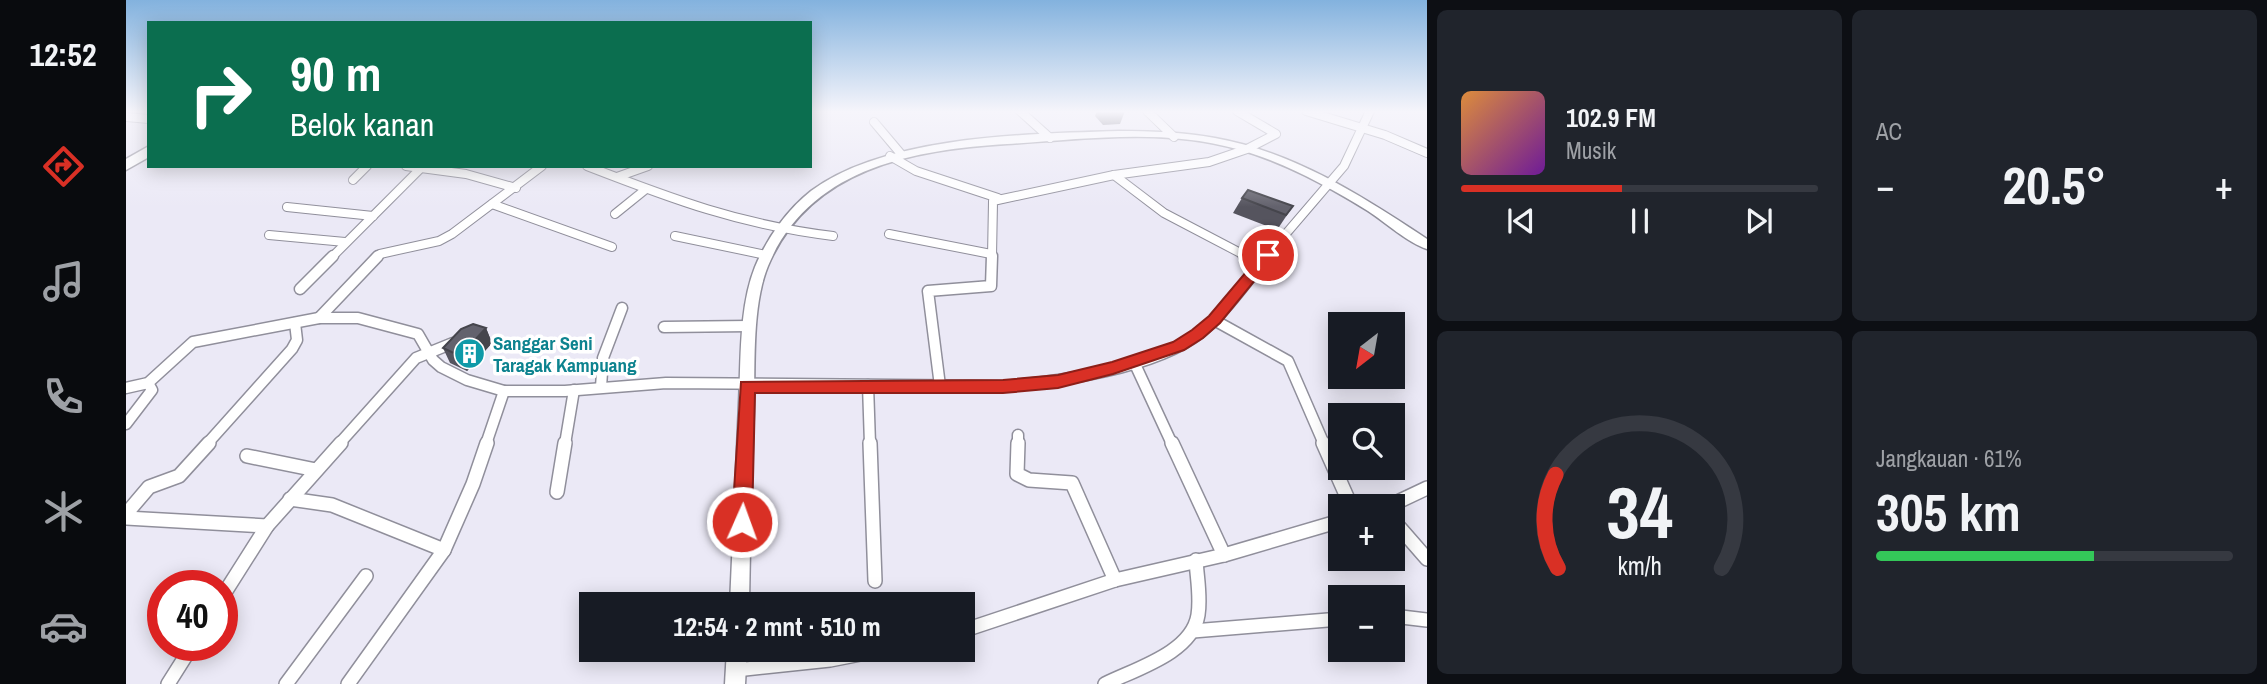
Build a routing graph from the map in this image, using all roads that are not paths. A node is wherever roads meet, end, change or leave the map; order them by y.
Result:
1 (887, 143) edge
2 (971, 143) edge
3 (1207, 143) edge
4 (1259, 143) edge
5 (1354, 143) edge
6 (1401, 143) edge
7 (147, 145) edge
8 (1247, 149) junction
9 (147, 151) edge
10 (1427, 153) edge
11 (895, 155) junction
12 (126, 159) edge
13 (126, 166) edge
14 (365, 168) edge
15 (415, 168) edge
16 (540, 168) edge
17 (592, 168) edge
18 (642, 168) edge
19 (420, 169) junction
20 (1114, 174) junction
21 (617, 177) junction
22 (353, 180) dead end
23 (1332, 183) junction
24 (516, 188) junction
25 (646, 190) junction
26 (998, 198) junction
27 (492, 204) junction
28 (287, 207) dead end
29 (615, 214) dead end
30 (373, 216) junction
31 (782, 230) junction
32 (889, 234) dead end
33 (269, 235) dead end
34 (675, 236) dead end
35 (833, 236) dead end
36 (345, 242) junction
37 (1427, 245) edge
38 (612, 247) dead end
39 (991, 254) junction
40 (766, 255) junction
41 (1261, 264) junction
42 (300, 289) dead end
43 (622, 308) dead end
44 (319, 318) junction
45 (1214, 320) junction
46 (295, 323) junction
47 (749, 326) junction
48 (664, 327) dead end
49 (466, 337) edge
50 (428, 352) junction
51 (1135, 362) junction
52 (148, 383) junction
53 (868, 385) junction
54 (747, 386) junction
55 (940, 386) junction
56 (601, 387) junction
57 (126, 388) edge
58 (574, 390) junction
59 (504, 391) junction
60 (126, 424) edge
61 (1018, 435) dead end
62 (247, 456) dead end
63 (316, 470) junction
64 (1427, 488) edge
65 (557, 492) dead end
66 (1346, 494) edge
67 (290, 499) junction
68 (1405, 499) edge
69 (126, 516) edge
70 (1328, 524) edge
71 (267, 526) junction
72 (1405, 534) edge
73 (444, 550) junction
74 (1224, 555) junction
75 (1427, 559) edge
76 (1196, 560) junction
77 (238, 572) edge
78 (366, 576) dead end
79 (1115, 580) junction
80 (875, 581) dead end
81 (738, 592) edge
82 (1405, 617) edge
83 (1328, 620) edge
84 (1427, 620) edge
85 (975, 627) edge
86 (1193, 631) junction
87 (183, 661) edge
88 (806, 662) edge
89 (736, 668) edge
90 (168, 684) edge
91 (286, 684) edge
92 (348, 684) edge
93 (1105, 684) edge

1 - 11 street
2 - 11 street
3 - 8 street
4 - 8 street
5 - 23 street
6 - 10 street
7 - 12 highway
8 - 20 street
8 - 23 street
9 - 13 highway
11 - 26 street
11 - 31 street
14 - 22 street
15 - 19 street
16 - 24 street
17 - 21 street
18 - 21 street
19 - 24 street
19 - 30 street
20 - 26 street
20 - 41 street
21 - 25 street
23 - 37 street
23 - 41 street
24 - 27 street
25 - 29 street
25 - 31 street
26 - 39 street
27 - 38 street
27 - 44 street
28 - 30 street
30 - 36 street
31 - 35 street
31 - 40 street
32 - 39 street
33 - 36 street
34 - 40 street
36 - 42 street
39 - 55 street
40 - 47 street
41 - 45 street
43 - 56 street
44 - 46 street
44 - 50 street
45 - 51 street
45 - 66 street
46 - 52 street
46 - 69 street
47 - 48 street
47 - 54 street
49 - 50 street
50 - 59 street
50 - 63 street
51 - 55 street
51 - 74 street
52 - 57 street
52 - 60 street
53 - 54 street
53 - 55 street
53 - 80 street
54 - 56 street
54 - 81 street
56 - 58 street
58 - 59 street
58 - 65 street
59 - 73 street
61 - 79 street
62 - 63 street
63 - 67 street
64 - 68 street
67 - 71 street
67 - 73 street
69 - 71 street
70 - 74 street
71 - 77 street
72 - 75 street
73 - 92 street
74 - 76 street
76 - 79 street
76 - 86 street
78 - 91 street
79 - 85 street
82 - 84 street
83 - 86 street
86 - 93 street
87 - 90 street
88 - 89 street

